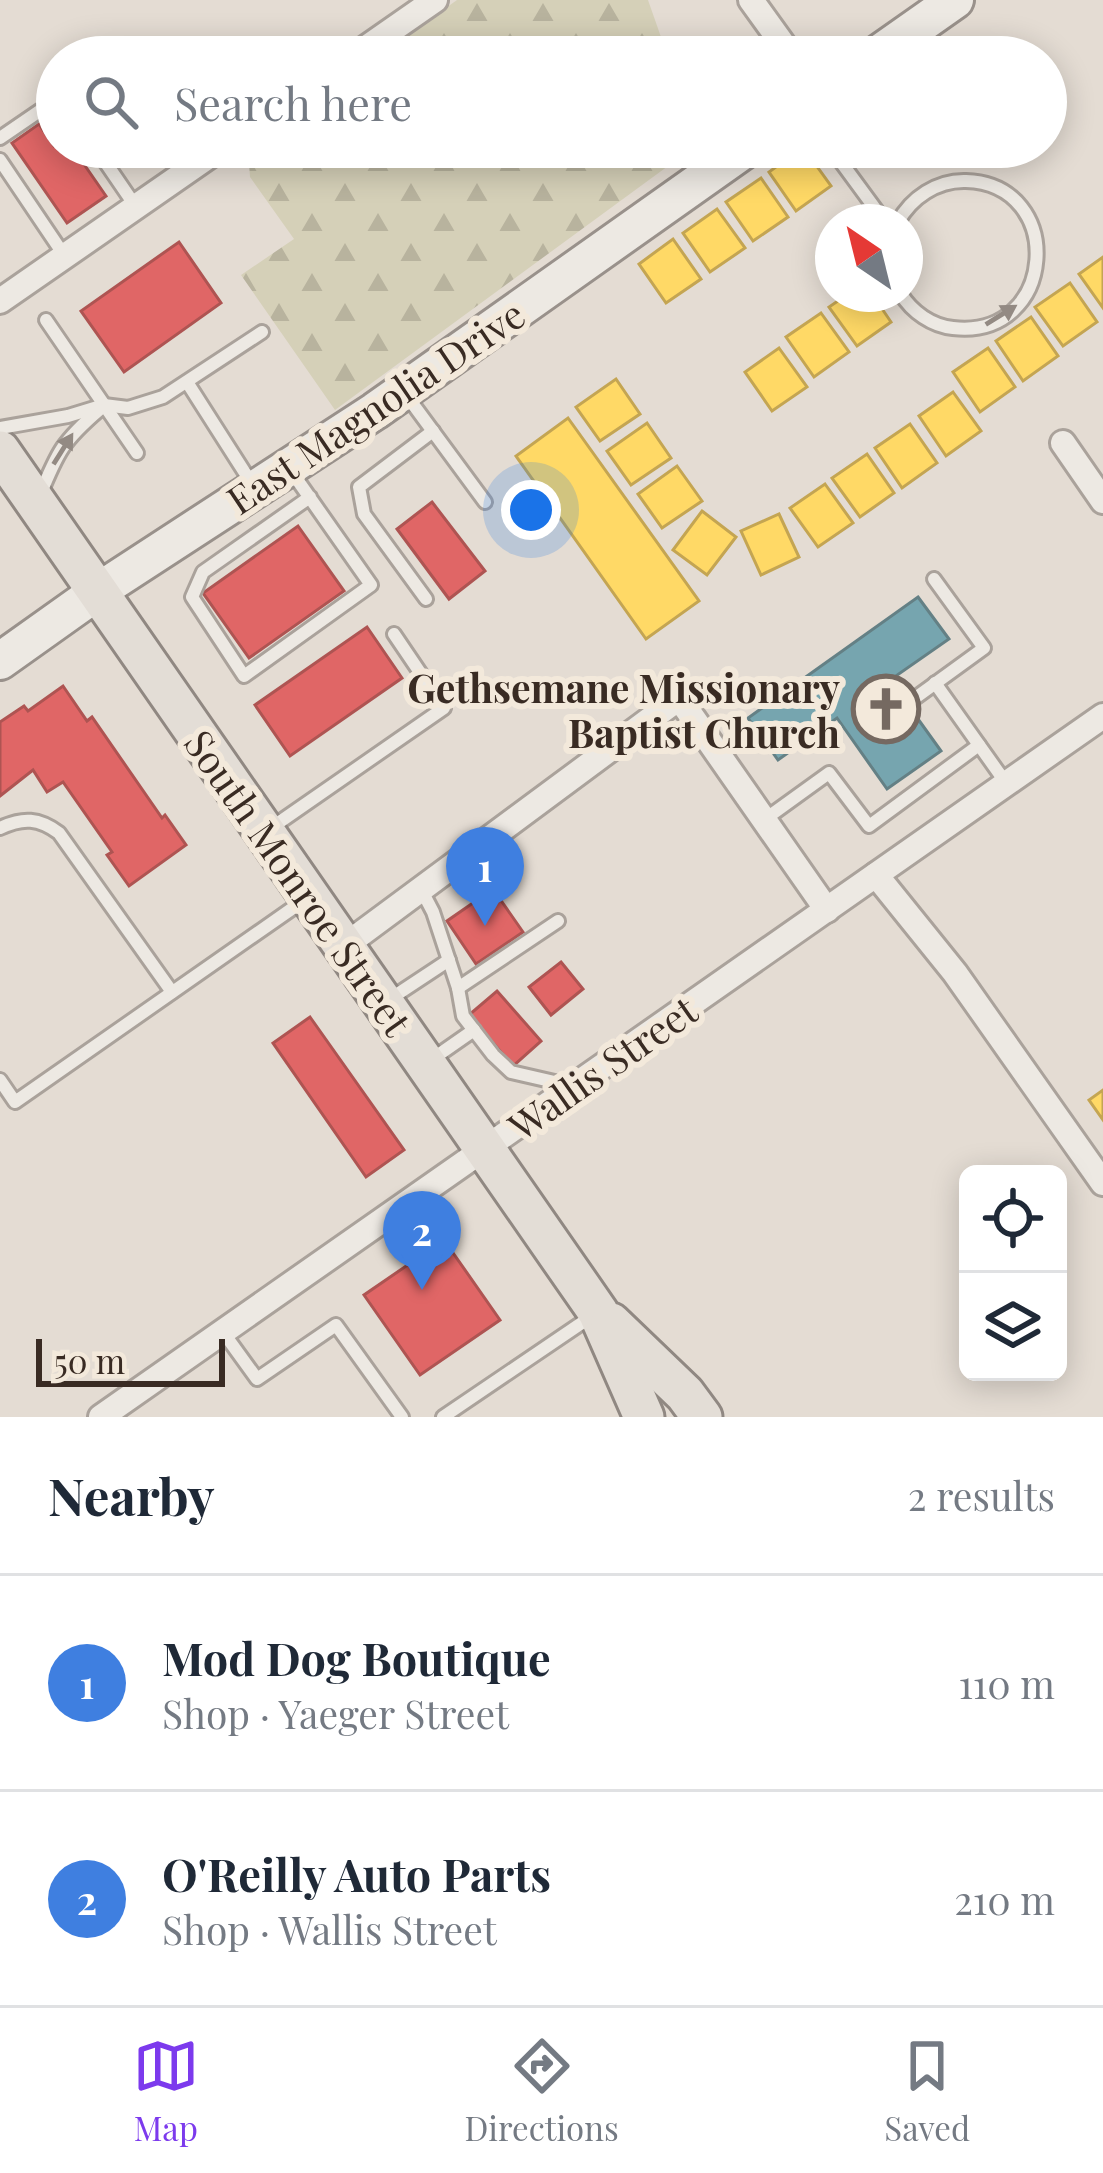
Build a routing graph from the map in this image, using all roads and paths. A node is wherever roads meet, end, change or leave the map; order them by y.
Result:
1 (435, 0) edge
2 (751, 0) edge
3 (955, 0) edge
4 (383, 36) edge
5 (777, 36) edge
6 (904, 36) edge
7 (36, 113) edge
8 (0, 138) edge
9 (1, 163) edge
10 (109, 168) edge
11 (192, 168) edge
12 (718, 168) edge
13 (845, 168) edge
14 (872, 204) edge
15 (910, 204) edge
16 (136, 207) junction
17 (65, 256) junction
18 (0, 301) edge
19 (917, 312) edge
20 (46, 320) dead end
21 (262, 332) dead end
22 (187, 382) junction
23 (404, 391) junction
24 (104, 405) junction
25 (0, 428) edge
26 (434, 431) junction
27 (1063, 443) dead end
28 (0, 451) edge
29 (137, 453) dead end
30 (299, 482) junction
31 (255, 489) junction
32 (1103, 501) edge
33 (485, 502) dead end
34 (37, 504) junction
35 (934, 579) dead end
36 (97, 592) junction
37 (426, 599) dead end
38 (394, 634) dead end
39 (0, 662) edge
40 (935, 683) junction
41 (911, 701) dead end
42 (1103, 716) edge
43 (979, 745) junction
44 (1007, 784) junction
45 (764, 820) junction
46 (0, 828) edge
47 (264, 832) junction
48 (876, 875) junction
49 (421, 889) junction
50 (309, 897) junction
51 (826, 910) junction
52 (558, 921) dead end
53 (343, 946) junction
54 (449, 960) junction
55 (458, 988) junction
56 (172, 992) junction
57 (384, 1004) junction
58 (474, 1030) junction
59 (426, 1064) junction
60 (0, 1080) edge
61 (574, 1087) junction
62 (486, 1148) junction
63 (1103, 1183) edge
64 (598, 1312) junction
65 (223, 1332) junction
66 (101, 1417) edge
67 (401, 1417) edge
68 (443, 1417) edge
69 (644, 1417) edge
70 (702, 1417) edge

1 - 4 street
2 - 5 street
3 - 6 main road
7 - 8 lane
9 - 17 lane
10 - 16 lane
11 - 16 street
12 - 23 main road, East Magnolia Drive
13 - 14 lane
19 -> 15 lane
16 - 17 street
17 - 18 street
20 - 24 lane
21 - 22 lane
22 - 24 lane
22 - 31 lane
23 - 26 lane
23 - 30 main road, East Magnolia Drive
24 - 25 lane
24 - 29 lane
34 -> 24 lane
26 - 33 lane
26 - 37 lane
27 - 32 street
28 - 34 main road, South Monroe Street
30 - 30 lane
30 - 31 main road, East Magnolia Drive
31 - 36 main road, East Magnolia Drive
34 - 36 main road, South Monroe Street
35 - 40 lane
36 - 39 main road, East Magnolia Drive
36 - 47 main road, South Monroe Street
38 - 47 lane
40 - 41 lane
40 - 43 lane
42 - 44 street, Wallis Street
43 - 44 lane
43 - 45 lane
44 - 48 street, Wallis Street
45 - 49 street
45 - 51 street
46 - 56 lane
47 - 50 main road, South Monroe Street
48 - 51 street, Wallis Street
48 - 63 street
49 - 53 street
49 - 54 lane
50 - 53 main road, South Monroe Street
50 - 56 lane
51 - 61 street, Wallis Street
52 - 55 lane
53 - 57 main road, South Monroe Street
54 - 55 lane
54 - 57 lane
55 - 58 lane
56 - 60 lane
57 - 59 main road, South Monroe Street
58 - 59 lane
58 - 61 lane
59 - 62 main road, South Monroe Street
61 - 62 street, Wallis Street
62 - 64 main road, South Monroe Street
62 - 65 street, Wallis Street
64 - 68 lane
64 - 69 main road, South Monroe Street
64 - 70 main road, South Monroe Street
65 - 66 street, Wallis Street
65 - 67 lane

